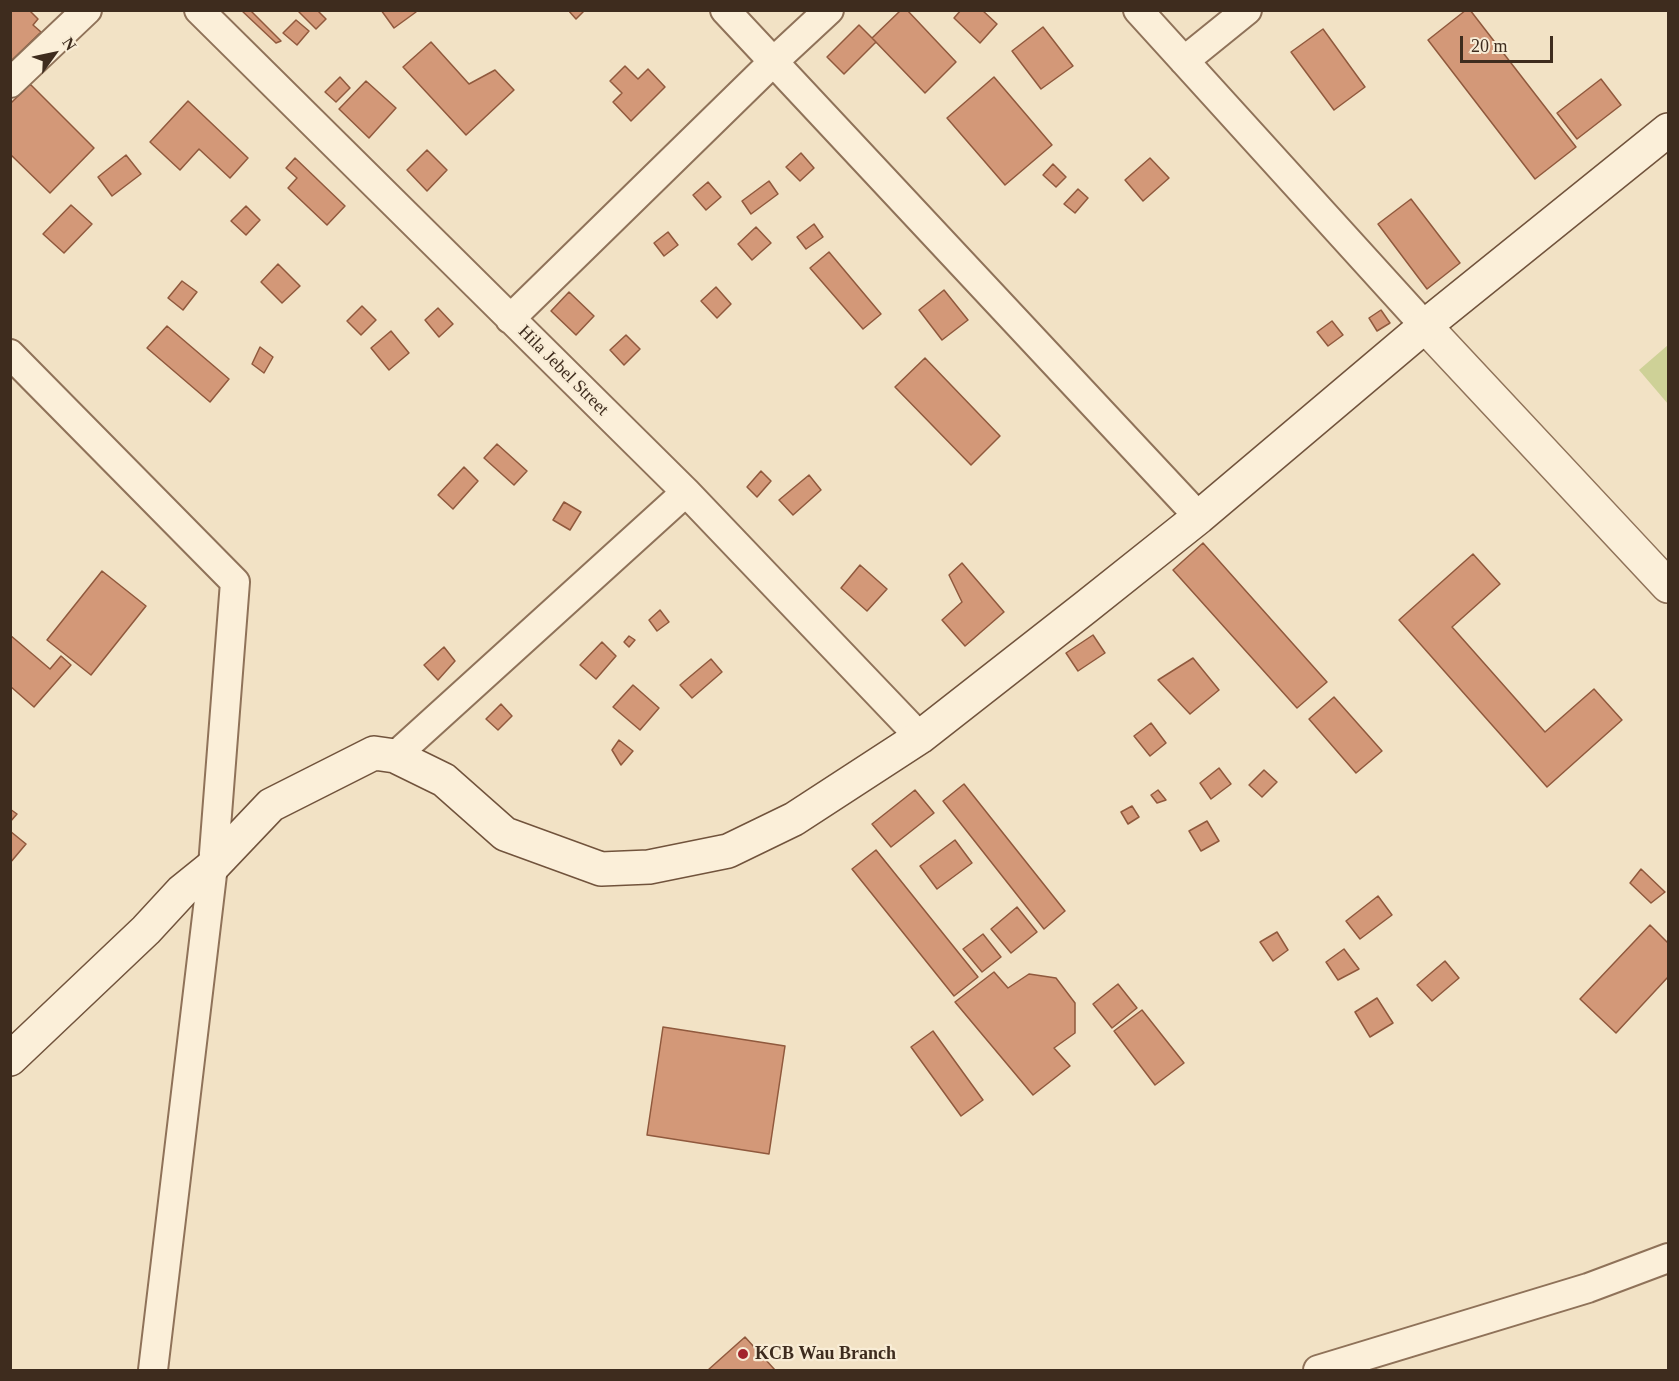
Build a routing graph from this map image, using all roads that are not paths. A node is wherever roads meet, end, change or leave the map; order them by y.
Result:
1 (87, 10) edge
2 (200, 10) edge
3 (725, 10) edge
4 (829, 10) edge
5 (1138, 10) edge
6 (1248, 10) edge
7 (1184, 61) junction
8 (773, 62) junction
9 (10, 83) edge
10 (1668, 130) edge
11 (510, 319) junction
12 (1425, 326) junction
13 (10, 354) edge
14 (686, 492) junction
15 (1199, 517) junction
16 (1668, 586) edge
17 (920, 737) junction
18 (395, 756) junction
19 (213, 866) junction
20 (10, 1059) edge
21 (1668, 1258) edge
22 (153, 1371) edge
23 (1318, 1371) edge

1 - 9 street
2 - 11 street, Hila Jebel Street
3 - 8 street
4 - 8 street
5 - 7 street
6 - 7 street
7 - 12 street
8 - 11 street
8 - 15 street
10 - 12 main road
11 - 14 street, Hila Jebel Street
12 - 15 main road
12 - 16 main road
13 - 19 street
14 - 17 street, Hila Jebel Street
14 - 18 street
15 - 17 main road
17 - 18 main road
18 - 19 main road
19 - 20 main road
19 - 22 street
21 - 23 street

